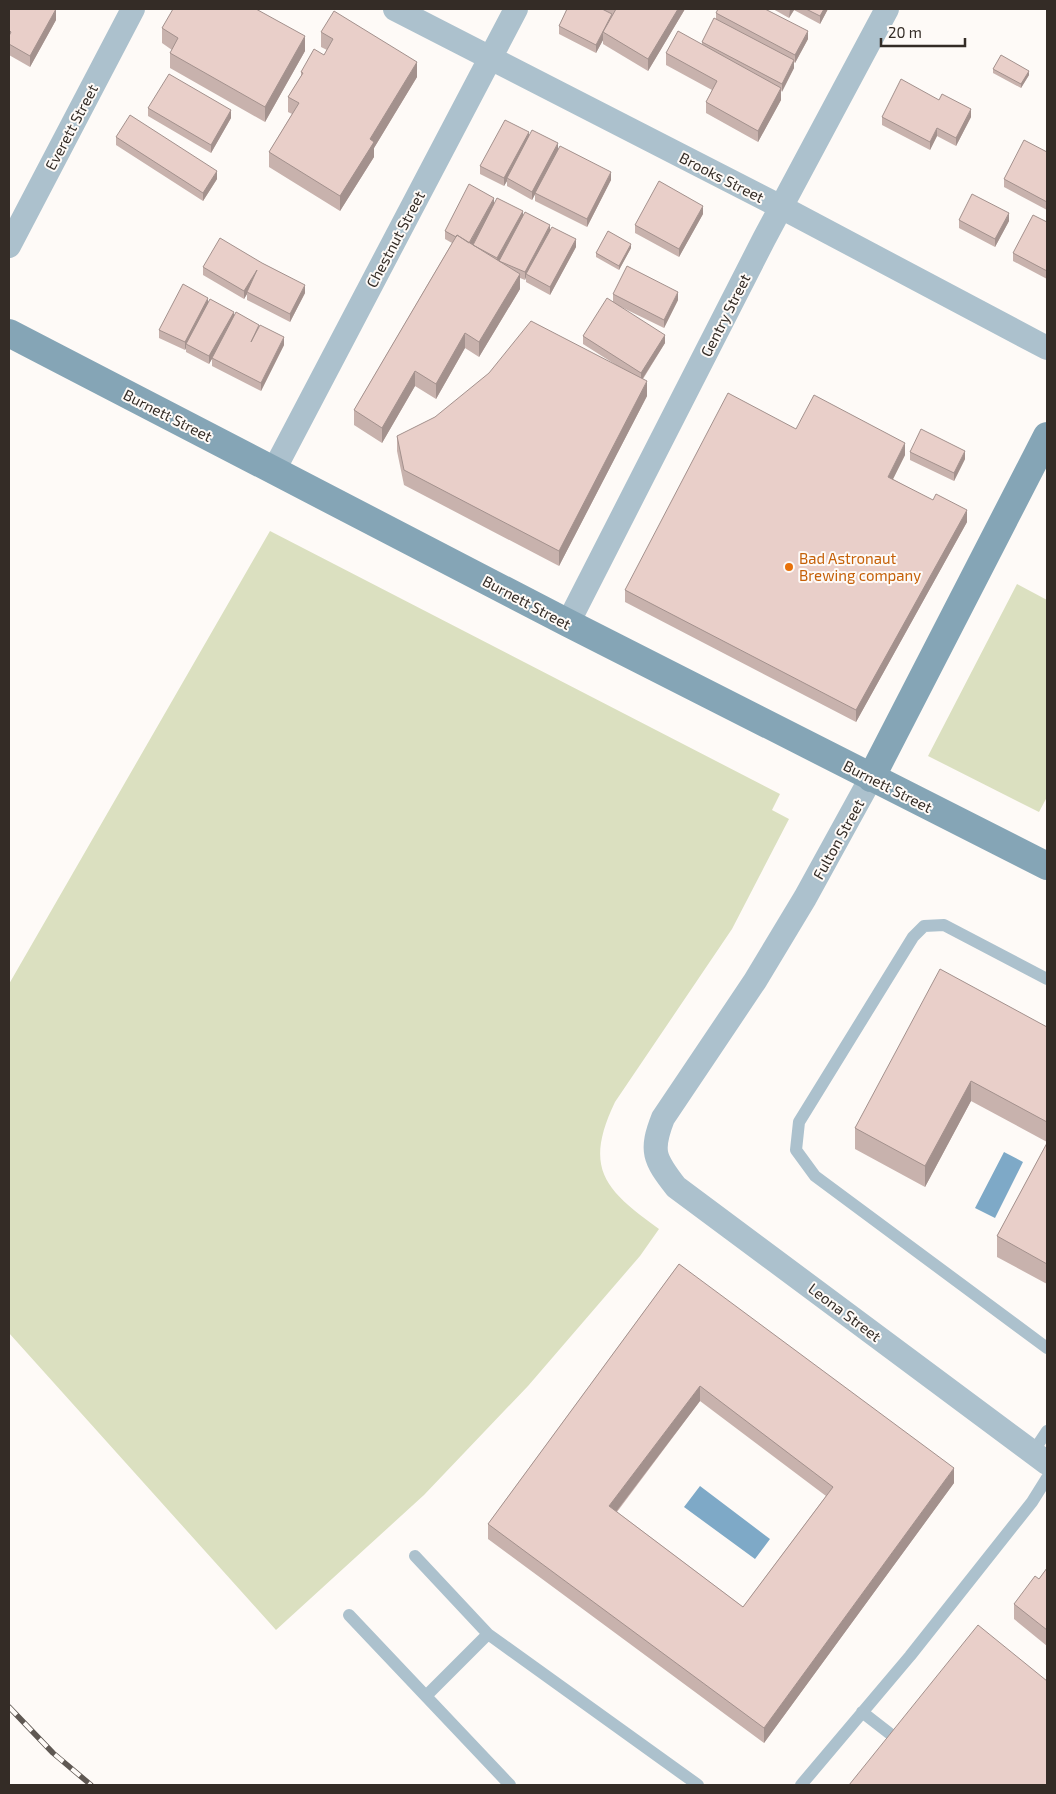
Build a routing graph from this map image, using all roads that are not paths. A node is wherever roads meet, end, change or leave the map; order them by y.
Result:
1 (133, 9) edge
2 (395, 9) edge
3 (516, 9) edge
4 (887, 9) edge
5 (490, 58) junction
6 (781, 207) junction
7 (9, 246) edge
8 (9, 333) edge
9 (1047, 348) edge
10 (1047, 436) edge
11 (274, 470) junction
12 (568, 624) junction
13 (872, 778) junction
14 (1047, 866) edge
15 (1047, 979) edge
16 (655, 1152) joint
17 (1047, 1348) edge
18 (1047, 1431) edge
19 (1040, 1457) edge
20 (1047, 1478) edge
21 (414, 1556) dead end
22 (349, 1615) dead end
23 (488, 1634) junction
24 (426, 1696) junction
25 (862, 1712) junction
26 (898, 1740) edge
27 (510, 1785) edge
28 (698, 1785) edge
29 (801, 1785) edge

1 - 7 street, Everett Street
2 - 5 street, Brooks Street
3 - 5 street, Chestnut Street
4 - 6 street, Gentry Street
5 - 6 street, Brooks Street
5 - 11 street, Chestnut Street
6 - 9 street, Brooks Street
6 - 12 street, Gentry Street
8 - 11 street, Burnett Street
10 - 13 street, Fulton Street
11 - 12 street, Burnett Street
12 - 13 street, Burnett Street
13 - 14 street, Burnett Street
13 - 16 street, Fulton Street
15 - 17 lane
16 - 19 street, Leona Street
18 - 19 lane
20 - 25 lane
21 - 23 lane
22 - 24 lane
23 - 24 lane
23 - 28 lane
24 - 27 lane
25 - 26 lane
25 - 29 lane

